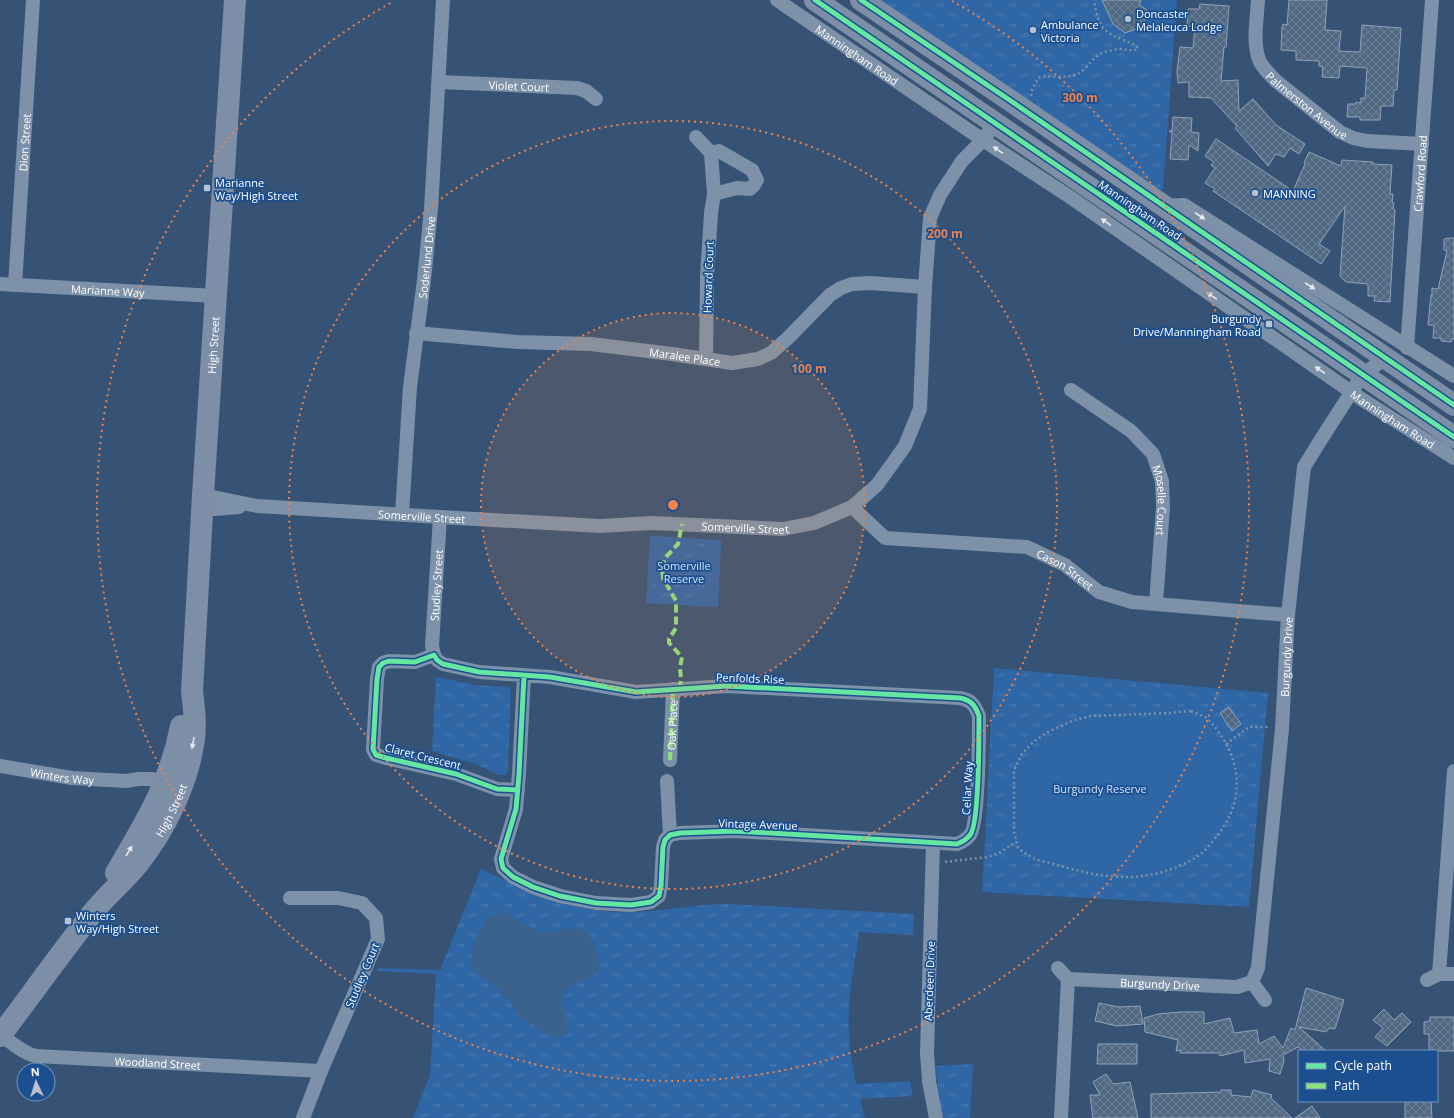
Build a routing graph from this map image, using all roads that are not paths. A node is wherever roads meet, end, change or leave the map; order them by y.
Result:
1 (33, 0) edge
2 (235, 0) edge
3 (443, 0) edge
4 (777, 0) edge
5 (814, 0) edge
6 (861, 0) edge
7 (1258, 0) edge
8 (1432, 0) edge
9 (440, 82) junction
10 (1013, 96) junction
11 (596, 99) dead end
12 (986, 125) junction
13 (971, 132) junction
14 (696, 137) dead end
15 (1422, 144) junction
16 (711, 153) junction
17 (962, 161) junction
18 (714, 194) junction
19 (1164, 206) junction
20 (0, 284) edge
21 (15, 285) junction
22 (925, 287) junction
23 (215, 296) junction
24 (416, 333) junction
25 (1407, 348) junction
26 (1386, 358) junction
27 (706, 359) junction
28 (1426, 360) junction
29 (1363, 374) junction
30 (1454, 376) edge
31 (1428, 387) junction
32 (1071, 390) dead end
33 (1351, 393) junction
34 (1454, 404) edge
35 (1454, 437) edge
36 (1454, 458) edge
37 (202, 503) junction
38 (852, 507) junction
39 (402, 514) junction
40 (440, 517) junction
41 (1156, 603) junction
42 (1288, 615) junction
43 (434, 655) junction
44 (524, 676) junction
45 (673, 689) junction
46 (972, 702) joint
47 (670, 760) dead end
48 (0, 766) edge
49 (1454, 771) edge
50 (667, 781) dead end
51 (518, 790) junction
52 (170, 791) junction
53 (670, 835) junction
54 (1451, 835) edge
55 (933, 843) junction
56 (290, 898) dead end
57 (1454, 974) edge
58 (1252, 982) junction
59 (1266, 1000) dead end
60 (0, 1036) edge
61 (321, 1071) junction
62 (302, 1118) edge
63 (936, 1118) edge
64 (1061, 1118) edge

1 - 21 street, Dion Street
2 - 23 main road, High Street
3 - 9 street, Soderlund Drive
4 - 13 street, Manningham Road
5 - 12 main road, Manningham Road
6 - 10 main road, Manningham Road
7 - 15 street, Palmerston Avenue
8 - 15 street, Crawford Road
9 - 11 street, Violet Court
9 - 24 street, Soderlund Drive
10 - 12 main road
10 - 19 main road, Manningham Road
12 - 13 street, Somerville Street
12 - 13 street, Manningham Road
12 - 17 street, Somerville Street
12 - 29 main road, Manningham Road
33 -> 12 street, Manningham Road
13 - 17 street, Somerville Street
14 - 16 street
15 - 25 street, Crawford Road
16 - 18 street, Howard Court
16 - 18 street
17 - 22 street, Somerville Street
18 - 27 street, Howard Court
19 -> 25 street, Manningham Road
19 - 26 main road, Manningham Road
20 - 21 street, Marianne Way
21 - 23 street, Marianne Way
22 - 27 street, Maralee Place
22 - 38 street, Somerville Street
23 - 37 main road, High Street
24 - 27 street, Maralee Place
24 - 39 street, Soderlund Drive
25 - 28 street, Manningham Road
26 - 29 street, Burgundy Drive
26 - 31 main road, Manningham Road
28 - 30 street, Manningham Road
28 - 31 street
29 - 33 street, Burgundy Drive
29 - 35 main road, Manningham Road
31 - 34 main road, Manningham Road
32 - 41 street, Moselle Court
33 - 36 street, Manningham Road
33 - 42 street, Burgundy Drive
37 - 39 street, Somerville Street
37 - 52 main road, High Street
38 - 40 street, Somerville Street
38 - 41 street, Cason Street
39 - 40 street, Somerville Street
40 - 43 street, Studley Street
41 - 42 street, Cason Street
42 - 58 street, Burgundy Drive
43 - 44 street, Penfolds Rise
43 - 51 street, Claret Crescent
44 - 45 street, Penfolds Rise
44 - 51 street
45 - 46 street, Penfolds Rise
45 - 47 street, Oak Place
46 - 55 street, Cellar Way
48 - 52 street, Winters Way
49 - 54 street
50 - 53 street
51 - 53 street
52 - 60 main road, High Street
53 - 55 street, Vintage Avenue
54 - 57 street
55 - 63 street, Aberdeen Drive
56 - 61 street, Studley Court
58 - 59 street
58 - 64 street, Burgundy Drive
60 - 61 street, Woodland Street
61 - 62 street

